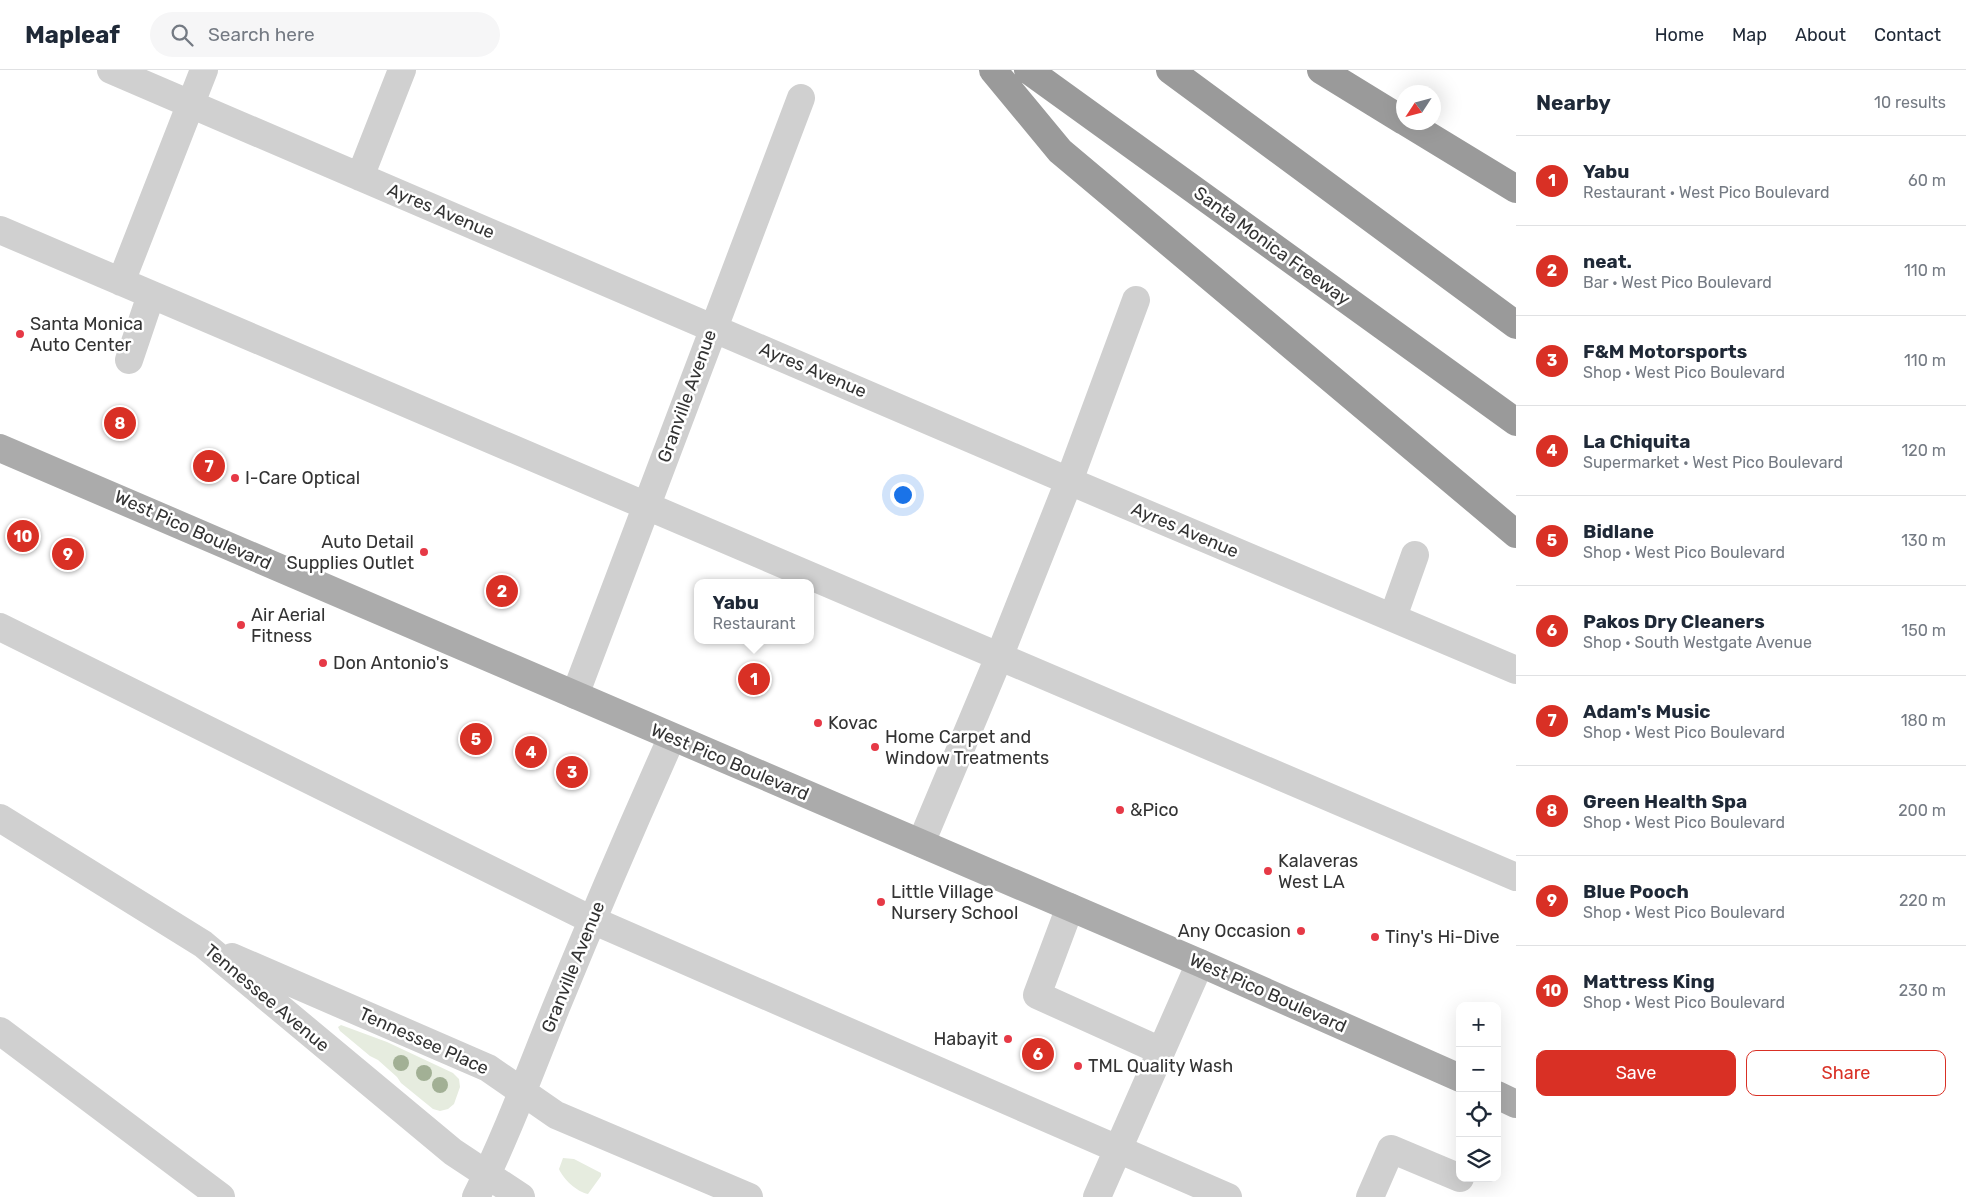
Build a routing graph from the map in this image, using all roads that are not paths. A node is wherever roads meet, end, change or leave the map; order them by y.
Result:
1 (111, 70) edge
2 (204, 70) edge
3 (402, 70) edge
4 (993, 70) edge
5 (1028, 70) edge
6 (1170, 70) edge
7 (1321, 70) edge
8 (801, 98) dead end
9 (191, 104) junction
10 (1396, 116) edge
11 (1418, 130) edge
12 (360, 177) junction
13 (1516, 189) edge
14 (0, 230) edge
15 (121, 282) junction
16 (151, 295) junction
17 (1136, 300) dead end
18 (1516, 325) edge
19 (713, 327) junction
20 (129, 360) dead end
21 (1505, 414) edge
22 (1516, 430) edge
23 (0, 448) edge
24 (1069, 480) junction
25 (646, 506) junction
26 (1516, 534) edge
27 (1416, 555) dead end
28 (1393, 618) junction
29 (0, 627) edge
30 (999, 657) junction
31 (1516, 670) edge
32 (575, 695) junction
33 (672, 737) junction
34 (0, 818) edge
35 (921, 843) junction
36 (1516, 877) edge
37 (1070, 907) junction
38 (592, 920) junction
39 (203, 944) junction
40 (1200, 963) junction
41 (0, 1031) edge
42 (1161, 1052) junction
43 (1456, 1076) edge
44 (522, 1092) junction
45 (1118, 1150) junction
46 (1464, 1183) edge
47 (482, 1185) edge
48 (221, 1197) edge
49 (521, 1197) edge
50 (749, 1197) edge
51 (1097, 1197) edge
52 (1228, 1197) edge
53 (1370, 1197) edge

1 - 9 street, Ayres Avenue
2 - 9 street
3 - 12 street
4 - 26 highway
5 - 21 highway, Santa Monica Freeway
6 - 18 highway
7 - 10 highway
8 - 19 street, Granville Avenue
9 - 12 street, Ayres Avenue
9 - 15 street
11 - 13 highway
12 - 19 street, Ayres Avenue
14 - 15 street
15 - 16 street
16 - 20 street
16 - 25 street
17 - 24 street
19 - 24 street, Ayres Avenue
19 - 25 street, Granville Avenue
21 - 22 highway, Santa Monica Freeway
23 - 32 main road, West Pico Boulevard
24 - 28 street, Ayres Avenue
24 - 30 street
25 - 30 street
25 - 32 street, Granville Avenue
27 - 28 street
28 - 31 street, Ayres Avenue
29 - 38 street
30 - 35 street
30 - 36 street
32 - 33 main road, West Pico Boulevard
33 - 35 main road, West Pico Boulevard
33 - 38 street, Granville Avenue
34 - 39 street, Tennessee Avenue
35 - 37 main road, West Pico Boulevard
37 - 40 main road, West Pico Boulevard
37 - 42 street
38 - 44 street, Granville Avenue
38 - 45 street
39 - 44 street, Tennessee Place
39 - 47 street, Tennessee Avenue
40 - 42 street
40 - 43 main road, West Pico Boulevard
41 - 48 street
42 - 45 street
44 - 47 street, Granville Avenue
44 - 50 street, Tennessee Place
45 - 51 street
45 - 52 street
46 - 53 street
47 - 49 street, Tennessee Avenue

